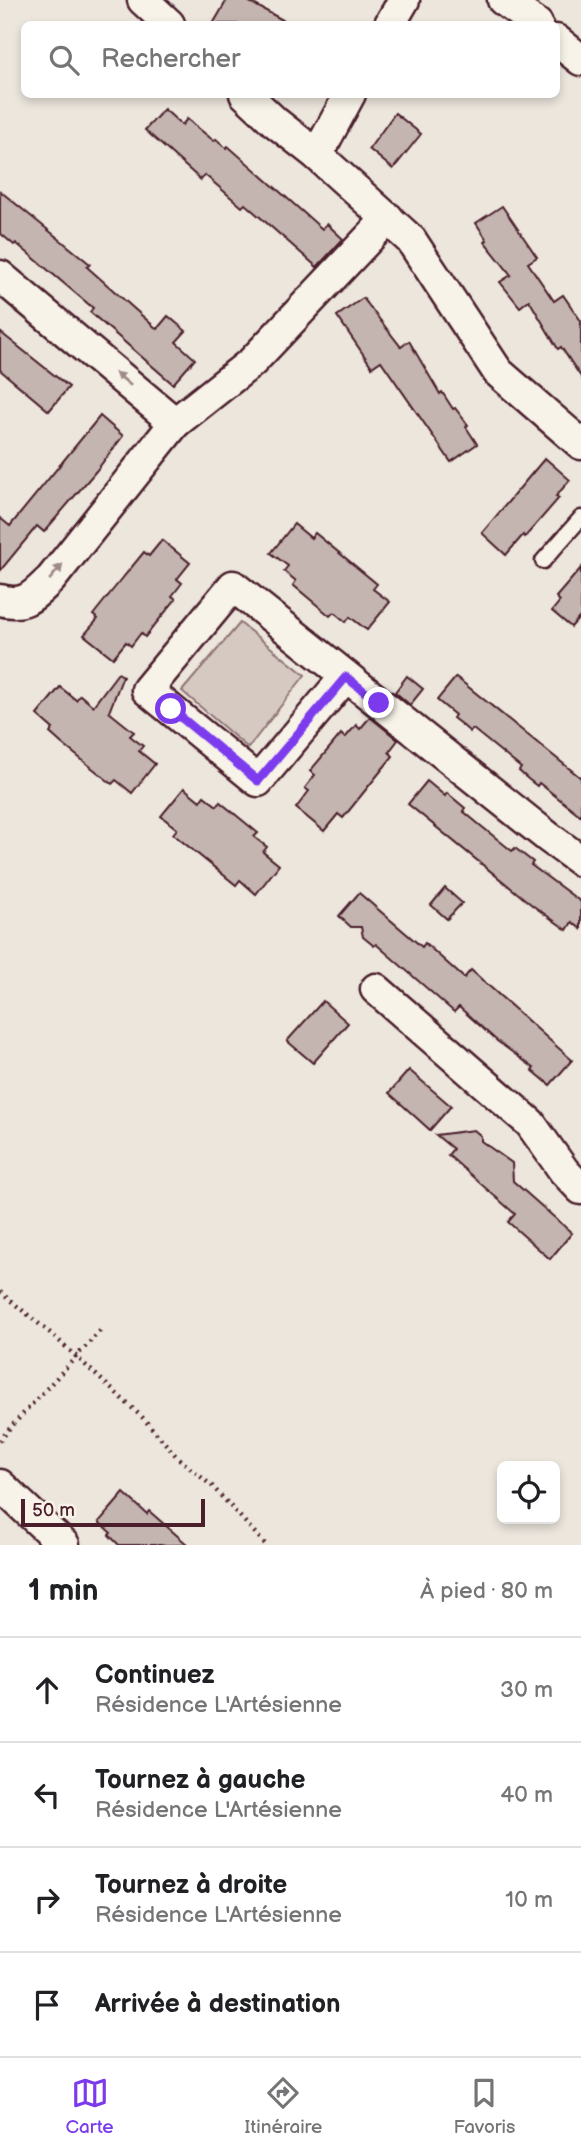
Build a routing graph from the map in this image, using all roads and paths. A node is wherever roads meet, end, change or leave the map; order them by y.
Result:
1 (143, 0) edge
2 (404, 0) edge
3 (503, 0) edge
4 (166, 21) edge
5 (392, 21) edge
6 (533, 21) edge
7 (560, 43) edge
8 (581, 60) edge
9 (249, 98) edge
10 (349, 98) edge
11 (317, 155) junction
12 (387, 218) junction
13 (0, 276) edge
14 (175, 423) junction
15 (581, 444) edge
16 (581, 518) edge
17 (543, 561) dead end
18 (0, 600) edge
19 (346, 677) junction
20 (581, 861) edge
21 (376, 989) dead end
22 (581, 1189) edge
23 (0, 1292) edge
24 (101, 1330) dead end
25 (77, 1357) junction
26 (0, 1441) edge
27 (0, 1485) edge
28 (64, 1545) edge
29 (266, 1545) edge

1 - 4 street
2 - 5 street
3 - 6 street
7 - 8 street
9 - 11 street
10 - 11 street
11 - 12 street
12 - 14 street
12 - 15 street
14 -> 13 street
18 -> 14 street
16 - 17 lane
19 - 19 street
19 - 20 street
21 - 22 street
23 - 25 path
24 - 25 path
25 - 26 path
25 - 29 path
27 - 28 street

